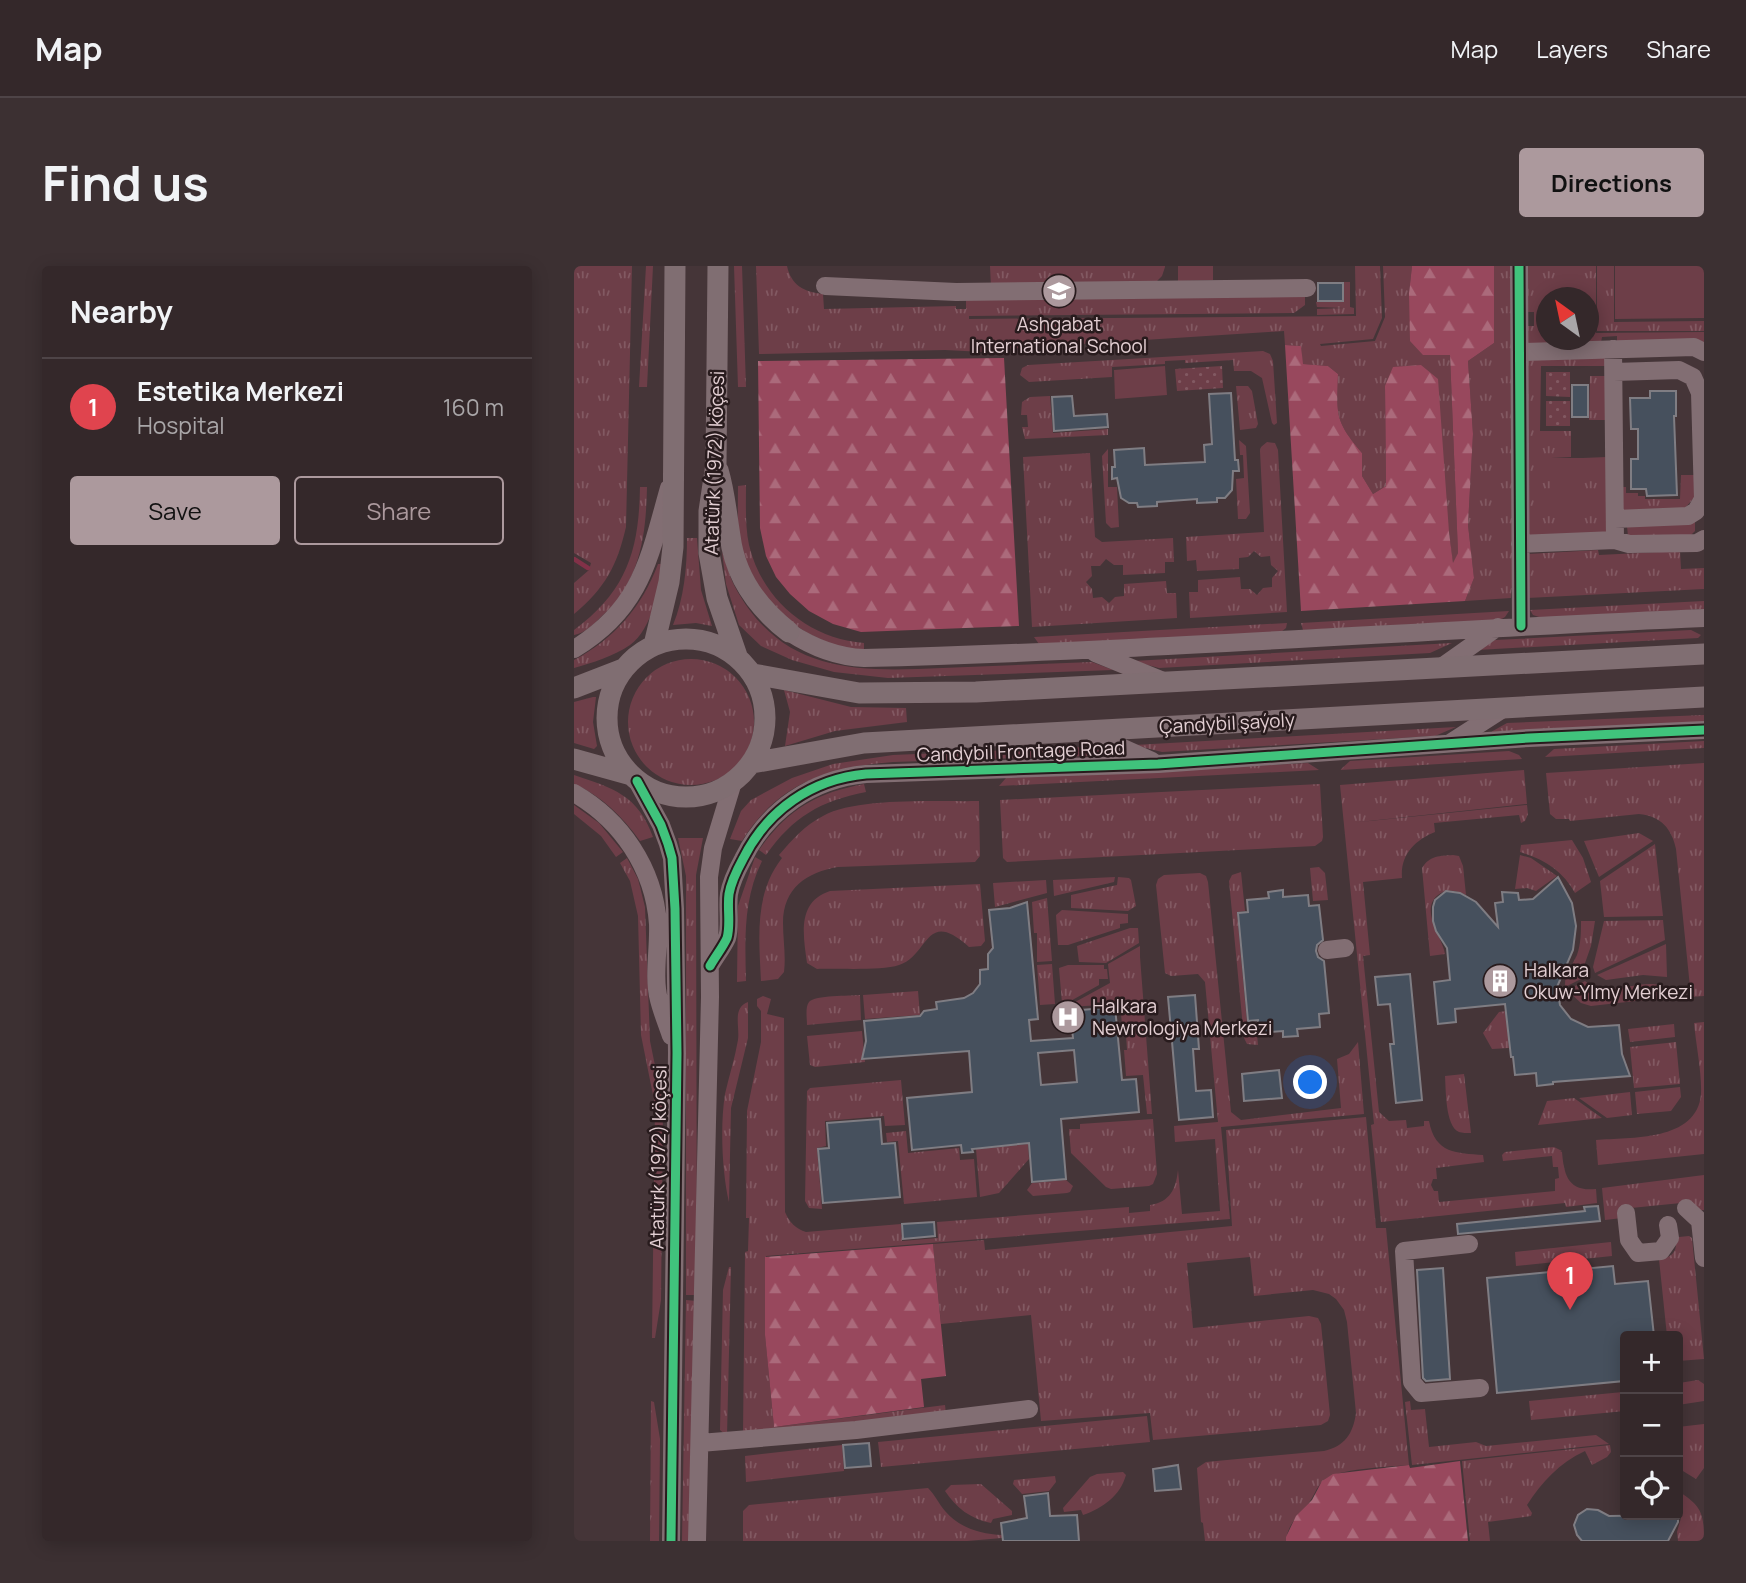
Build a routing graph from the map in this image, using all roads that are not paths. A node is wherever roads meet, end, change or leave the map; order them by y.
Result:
1 (675, 266) edge
2 (718, 266) edge
3 (1519, 266) edge
4 (825, 286) dead end
5 (1307, 288) dead end
6 (1613, 349) junction
7 (1520, 352) junction
8 (1704, 352) edge
9 (1614, 372) junction
10 (1703, 445) edge
11 (716, 464) junction
12 (674, 471) junction
13 (1615, 519) junction
14 (1704, 539) edge
15 (1615, 540) junction
16 (1520, 544) junction
17 (1699, 621) edge
18 (1521, 626) junction
19 (1498, 628) junction
20 (789, 632) joint
21 (654, 645) junction
22 (574, 649) edge
23 (1091, 651) junction
24 (1704, 654) edge
25 (737, 656) junction
26 (1440, 668) junction
27 (623, 669) junction
28 (753, 674) junction
29 (1170, 683) junction
30 (574, 688) edge
31 (1704, 697) edge
32 (1506, 707) junction
33 (1704, 730) edge
34 (1085, 731) junction
35 (1447, 745) junction
36 (574, 759) edge
37 (752, 763) junction
38 (1158, 764) junction
39 (634, 778) junction
40 (733, 782) junction
41 (574, 793) edge
42 (710, 966) junction
43 (677, 1053) junction
44 (1686, 1208) dead end
45 (1626, 1213) dead end
46 (1668, 1225) dead end
47 (1469, 1244) dead end
48 (1704, 1258) edge
49 (1480, 1388) dead end
50 (1029, 1409) dead end
51 (700, 1443) junction
52 (671, 1541) edge
53 (698, 1541) edge

1 - 12 main road, Atatürk (1972) köçesi
2 - 11 main road, Atatürk (1972) köçesi
3 - 7 street
4 - 5 street
6 - 7 street
6 - 8 street
6 - 9 street
7 - 16 street
9 - 10 street
9 - 13 street
10 - 13 street
11 - 20 main road
11 - 25 main road, Atatürk (1972) köçesi
12 - 21 main road, Atatürk (1972) köçesi
12 - 22 street
13 - 15 street
14 - 15 street
15 - 16 street
16 - 18 street
17 - 18 street
18 - 19 street
19 - 23 street
19 - 26 street
20 - 23 street
21 - 25 main road
21 - 27 main road
23 - 29 street
24 - 26 main road
25 - 28 main road
26 - 29 main road
27 - 30 main road
27 - 39 main road
28 - 29 main road
28 - 37 main road
31 - 32 main road, Çandybil şaýoly
32 - 34 main road, Çandybil şaýoly
32 - 35 street
33 - 35 street, Candybil Frontage Road
34 - 37 main road, Çandybil şaýoly
34 - 38 street
35 - 38 street, Candybil Frontage Road
36 - 39 main road
37 - 40 main road
38 - 42 street, Candybil Frontage Road
39 - 40 main road
39 - 43 street, Atatürk (1972) köçesi
40 - 42 street
41 - 43 street
42 - 51 street
43 - 52 street, Atatürk (1972) köçesi
44 - 48 street
45 - 46 street
47 - 49 street
50 - 51 street
51 - 53 street

